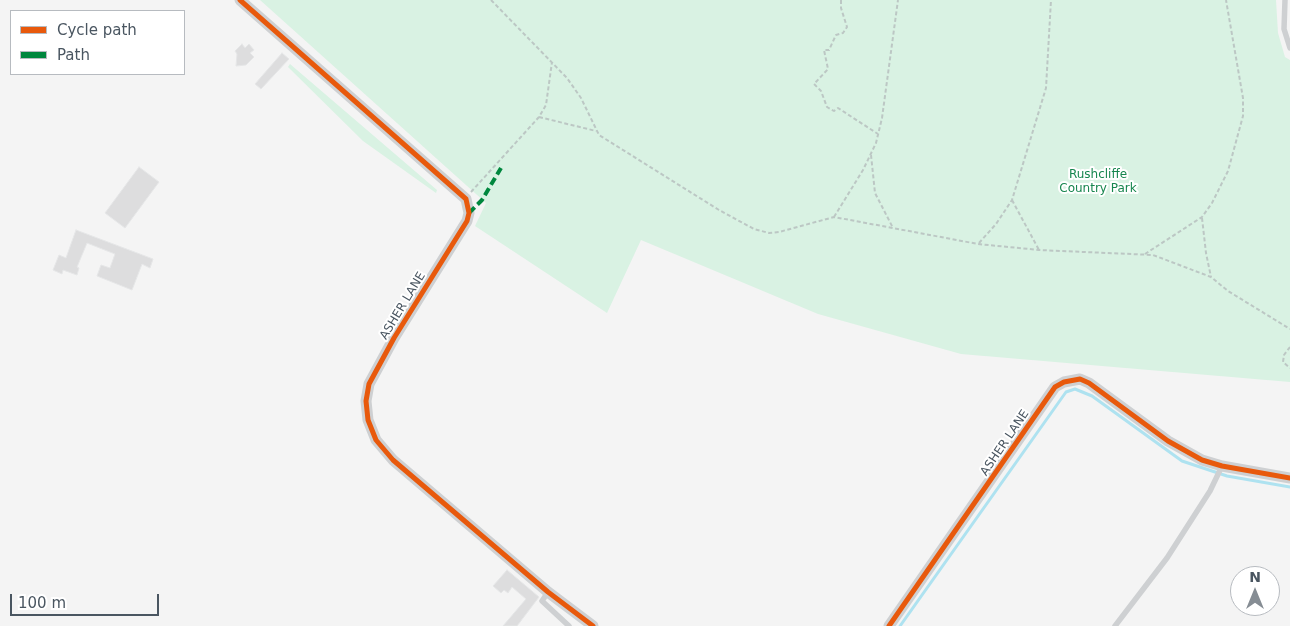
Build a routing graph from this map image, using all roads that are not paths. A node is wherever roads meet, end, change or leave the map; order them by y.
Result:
1 (240, 0) edge
2 (1285, 0) edge
3 (1290, 48) edge
4 (1222, 466) junction
5 (1290, 478) edge
6 (548, 592) junction
7 (569, 626) edge
8 (593, 626) edge
9 (889, 626) edge
10 (1115, 626) edge

1 - 6 street, ASHER LANE
2 - 3 lane
4 - 5 street, ASHER LANE
4 - 9 street, ASHER LANE
4 - 10 lane
6 - 7 lane
6 - 8 street, ASHER LANE

